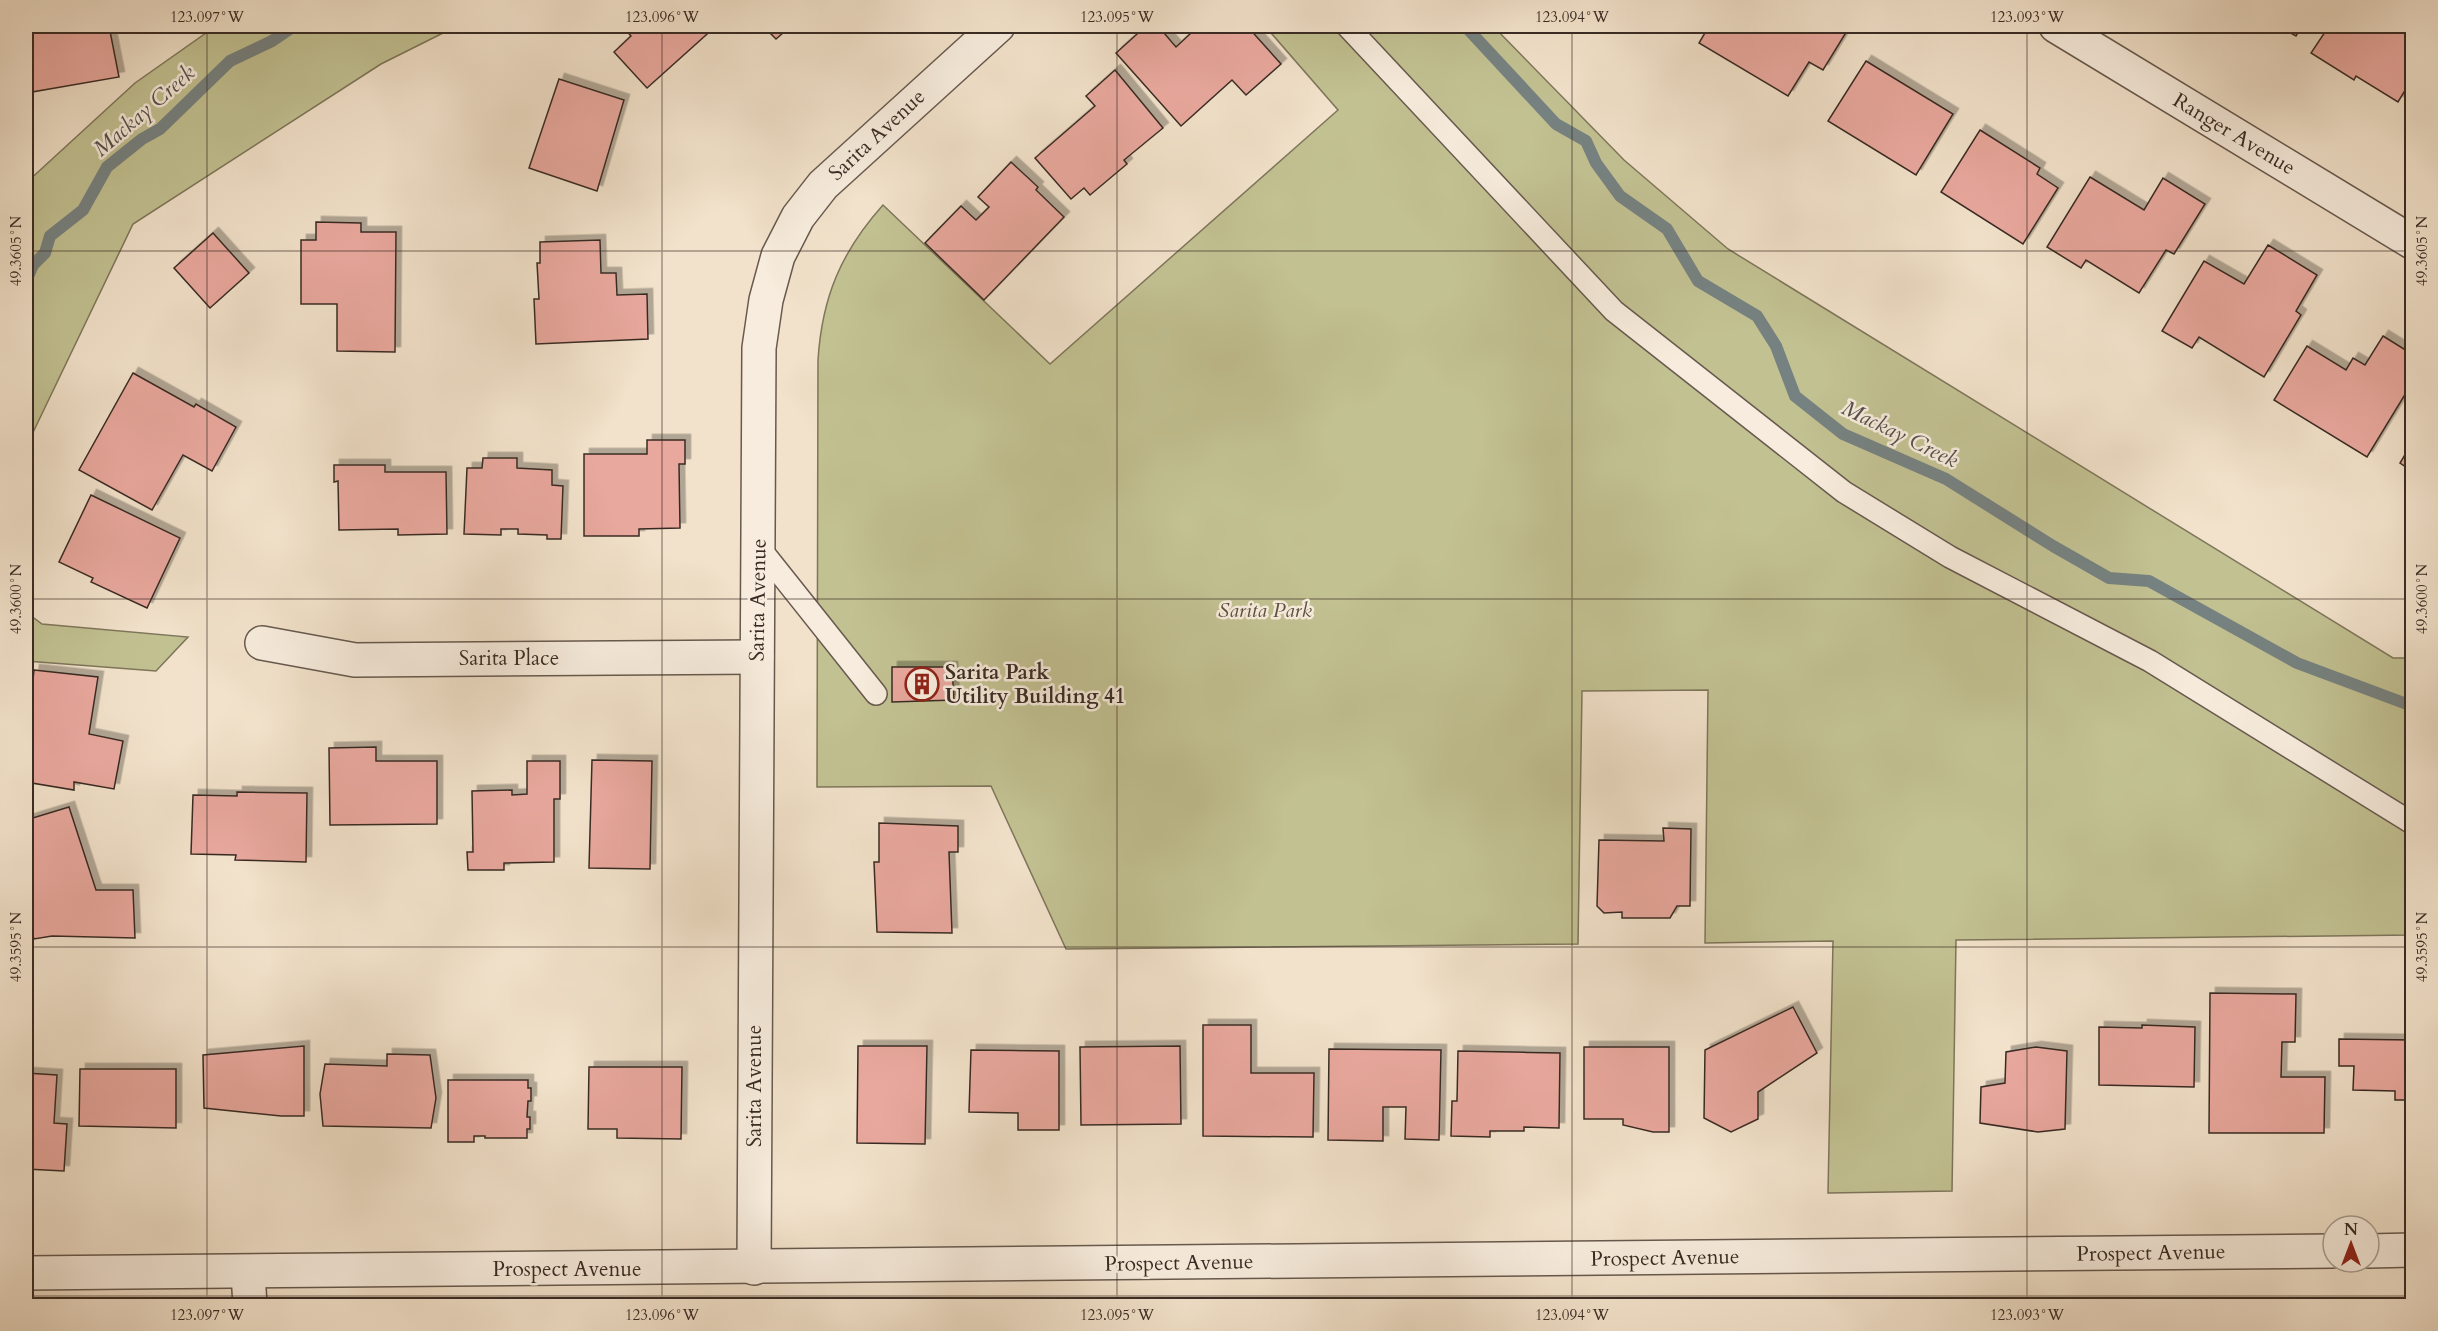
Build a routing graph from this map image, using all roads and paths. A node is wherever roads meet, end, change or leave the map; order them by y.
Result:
1 (998, 26) edge
2 (1347, 26) edge
3 (2056, 26) edge
4 (2412, 242) edge
5 (759, 547) junction
6 (262, 643) dead end
7 (757, 657) junction
8 (876, 694) dead end
9 (2412, 823) edge
10 (2412, 1250) edge
11 (2321, 1251) edge
12 (2381, 1251) edge
13 (754, 1268) junction
14 (248, 1272) junction
15 (26, 1273) edge
16 (250, 1305) edge

1 - 5 street, Sarita Avenue
2 - 9 lane
3 - 4 street, Ranger Avenue
5 - 7 street, Sarita Avenue
5 - 8 lane
6 - 7 street, Sarita Place
7 - 13 street, Sarita Avenue
10 - 12 street
11 - 13 street, Prospect Avenue
13 - 14 street, Prospect Avenue
14 - 15 street, Prospect Avenue
14 - 16 street

